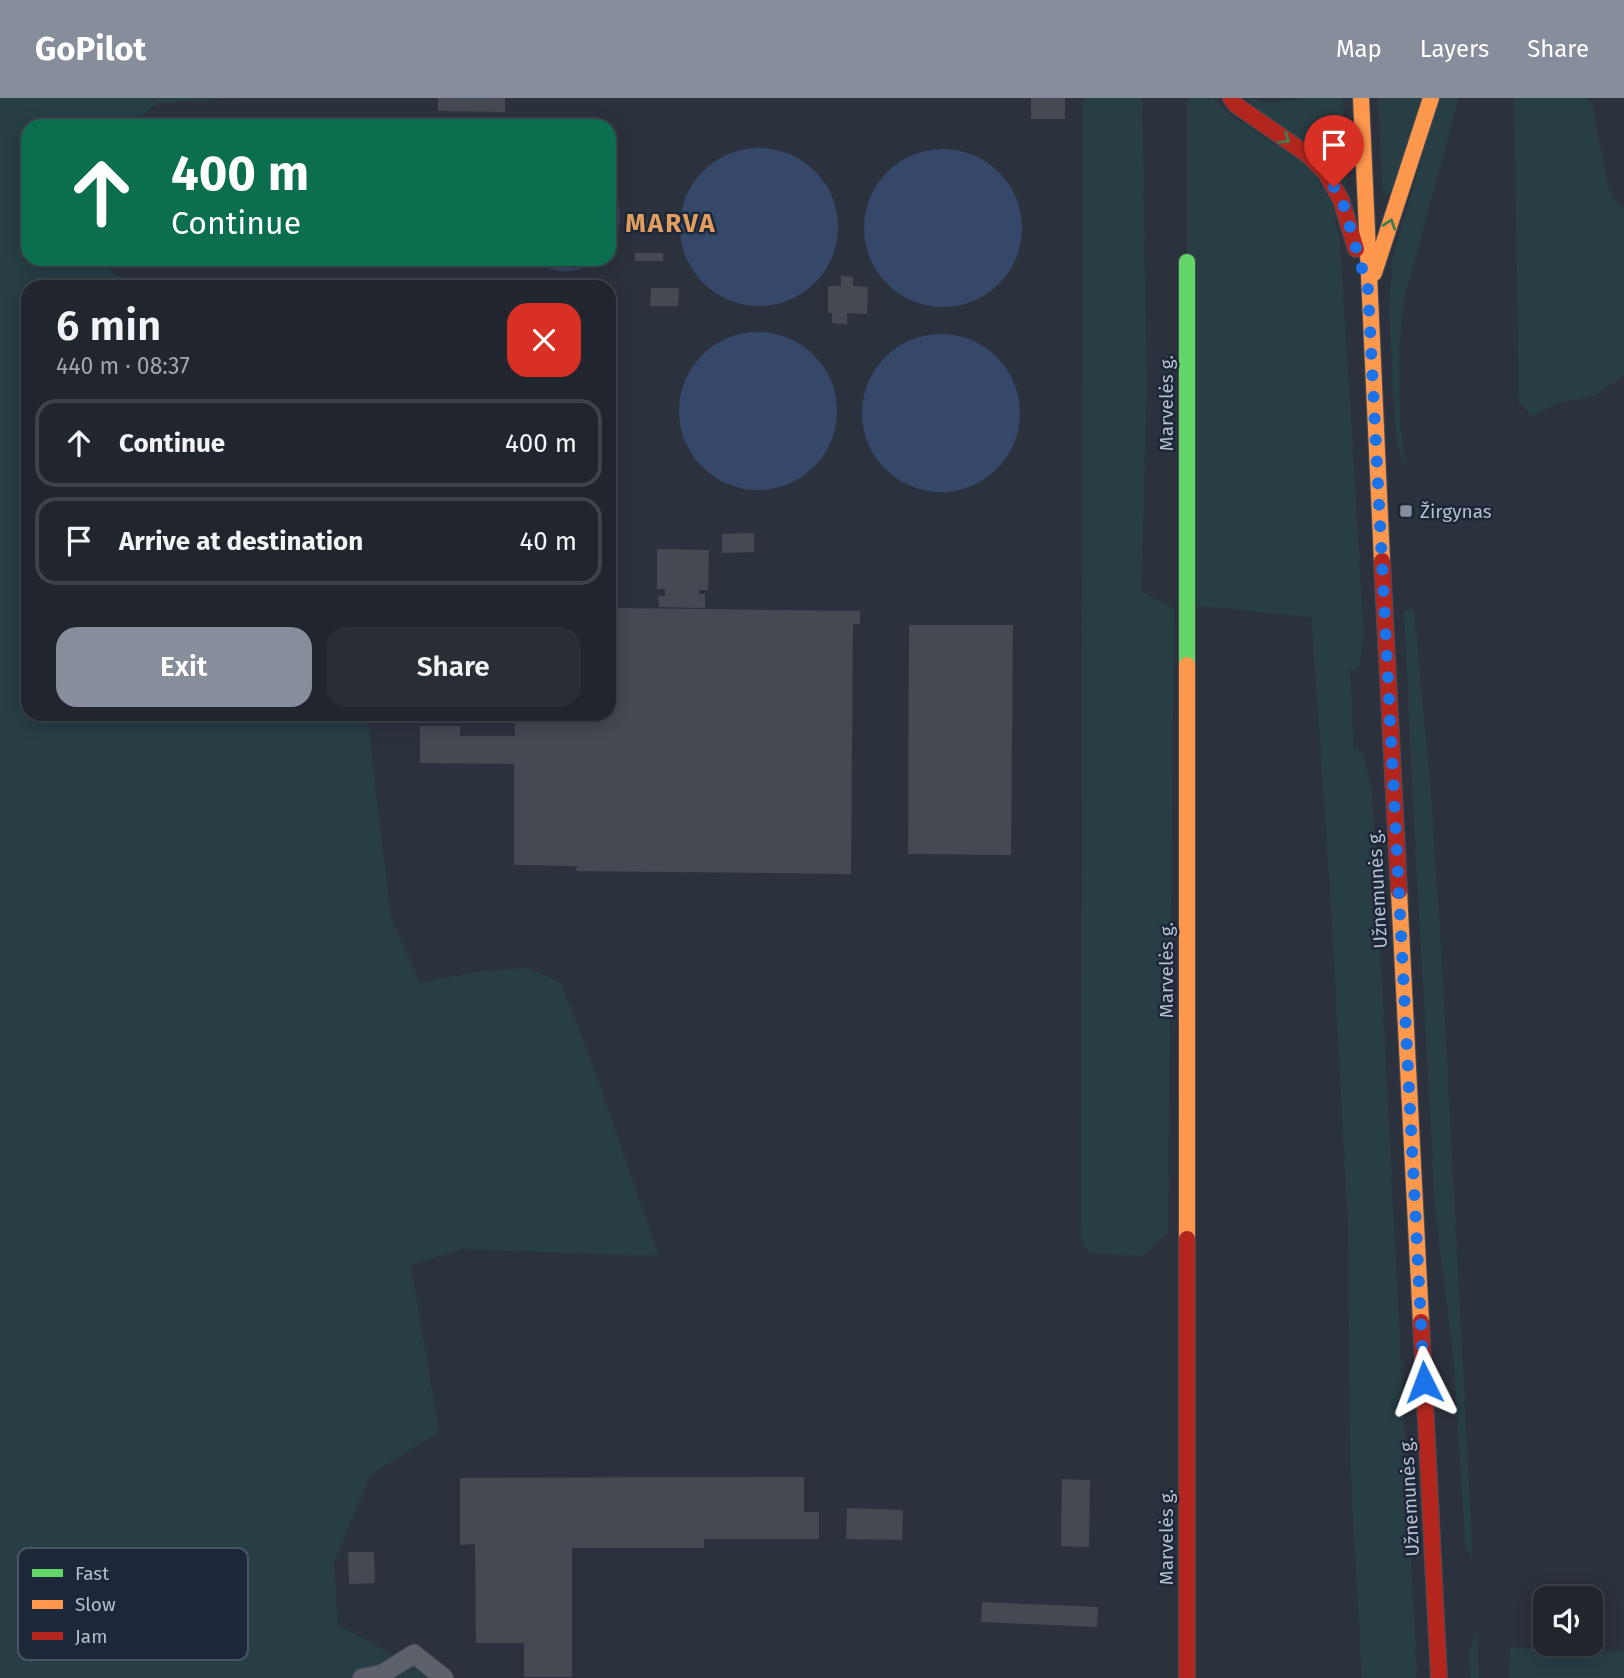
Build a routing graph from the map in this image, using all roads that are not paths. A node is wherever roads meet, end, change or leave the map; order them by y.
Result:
1 (1231, 98) edge
2 (1361, 98) edge
3 (1431, 98) edge
4 (1187, 262) dead end
5 (1368, 289) junction
6 (362, 1678) edge
7 (444, 1678) edge
8 (1187, 1678) edge
9 (1439, 1678) edge

1 -> 5 main road
2 - 5 main road, Užnemunės g.
5 -> 3 main road
4 - 8 main road, Marvelės g.
5 - 9 main road, Užnemunės g.
6 - 7 street

